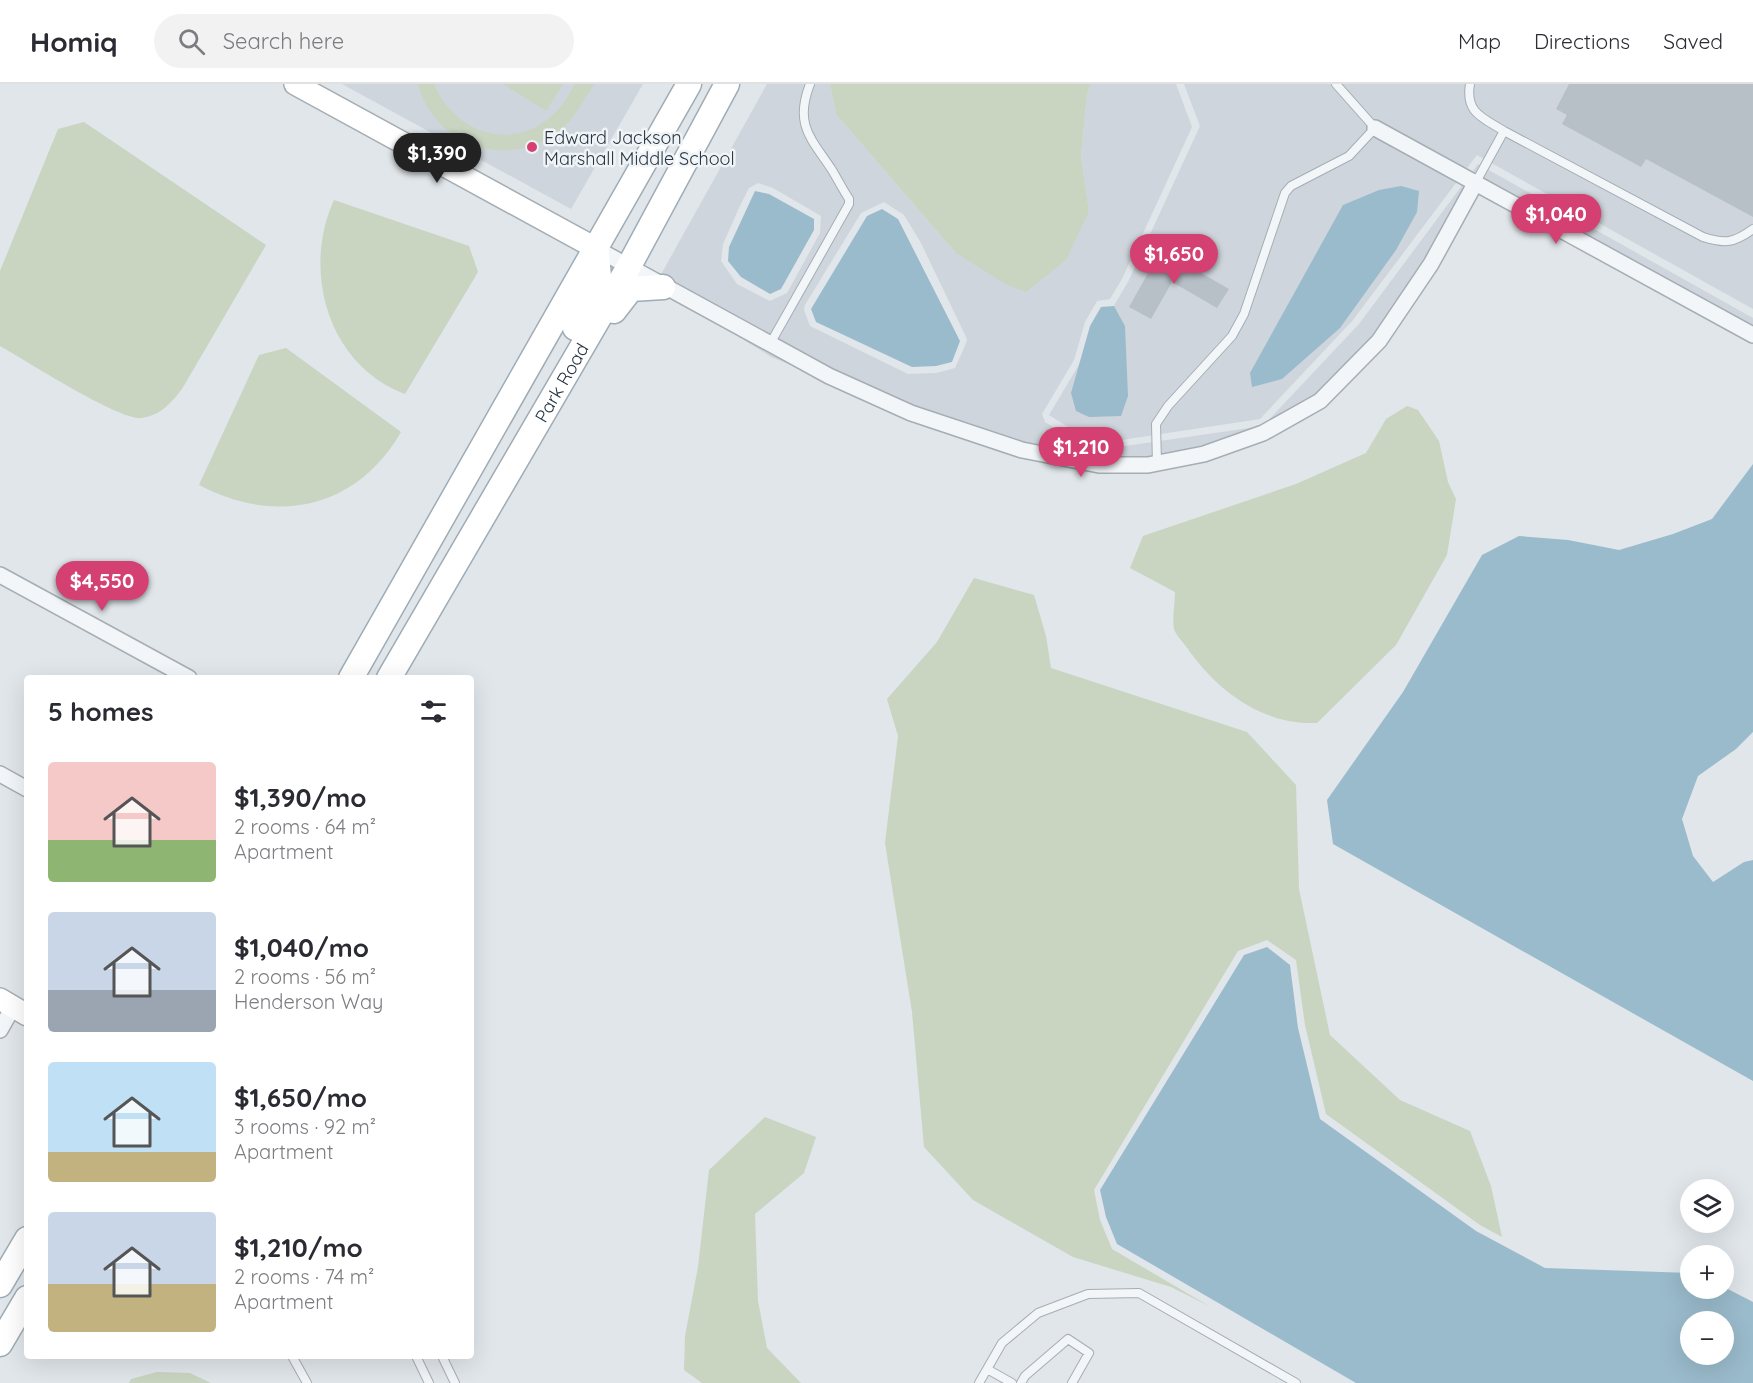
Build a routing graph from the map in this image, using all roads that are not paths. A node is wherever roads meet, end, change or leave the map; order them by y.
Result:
1 (295, 84) edge
2 (689, 84) edge
3 (702, 84) edge
4 (727, 84) edge
5 (810, 84) edge
6 (1336, 84) edge
7 (1470, 84) edge
8 (1374, 128) junction
9 (1504, 131) junction
10 (1476, 182) junction
11 (1753, 229) edge
12 (597, 249) junction
13 (628, 268) junction
14 (663, 286) junction
15 (1753, 335) edge
16 (770, 344) junction
17 (514, 463) junction
18 (1157, 463) junction
19 (0, 575) edge
20 (183, 675) edge
21 (353, 675) edge
22 (391, 675) edge
23 (0, 774) edge
24 (24, 787) edge
25 (13, 1007) edge
26 (0, 1030) edge
27 (24, 1244) edge
28 (0, 1285) edge
29 (24, 1303) edge
30 (0, 1344) edge
31 (294, 1359) edge
32 (417, 1359) edge
33 (443, 1359) edge
34 (987, 1369) junction
35 (307, 1383) edge
36 (429, 1383) edge
37 (454, 1383) edge
38 (979, 1383) edge
39 (1012, 1383) edge
40 (1021, 1383) edge
41 (1072, 1383) edge
42 (1296, 1383) edge

1 - 12 street
2 - 12 main road, Park Road
3 - 13 main road
4 - 13 main road, Park Road
5 - 16 lane
6 - 8 lane
7 - 9 lane
8 - 10 street
8 - 18 lane
9 - 10 lane
9 - 11 lane
10 - 15 street
10 - 18 street
12 - 13 street
12 - 17 main road
12 - 21 main road, Park Road
13 - 14 street
13 - 17 main road, Park Road
14 - 16 street
14 - 17 main road
16 - 18 street
17 - 22 main road, Park Road
19 - 20 street
23 - 24 street
25 - 26 street
27 - 28 main road
29 - 30 main road
31 - 35 lane
32 - 36 lane
33 - 37 lane
34 - 38 lane
34 - 39 lane
34 - 42 lane
40 - 41 lane

